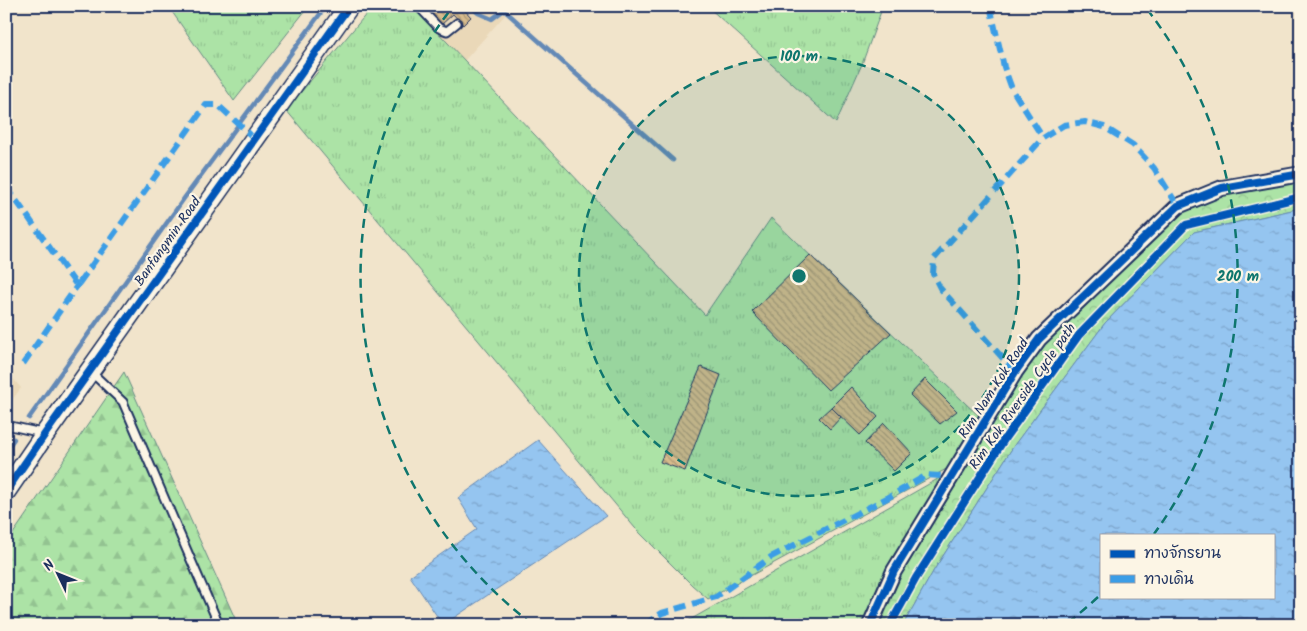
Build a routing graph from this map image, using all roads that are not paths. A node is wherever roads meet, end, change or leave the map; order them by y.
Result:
1 (350, 6) edge
2 (418, 6) edge
3 (457, 22) dead end
4 (1301, 174) edge
5 (90, 371) junction
6 (6, 425) edge
7 (45, 434) junction
8 (6, 491) edge
9 (219, 625) edge
10 (870, 625) edge

1 - 5 street, Banfangmin Road
2 - 3 lane
4 - 10 street, Rim Nam Kok Road
5 - 7 street, Banfangmin Road
5 - 9 lane
6 - 7 lane
7 - 8 street, Banfangmin Road

